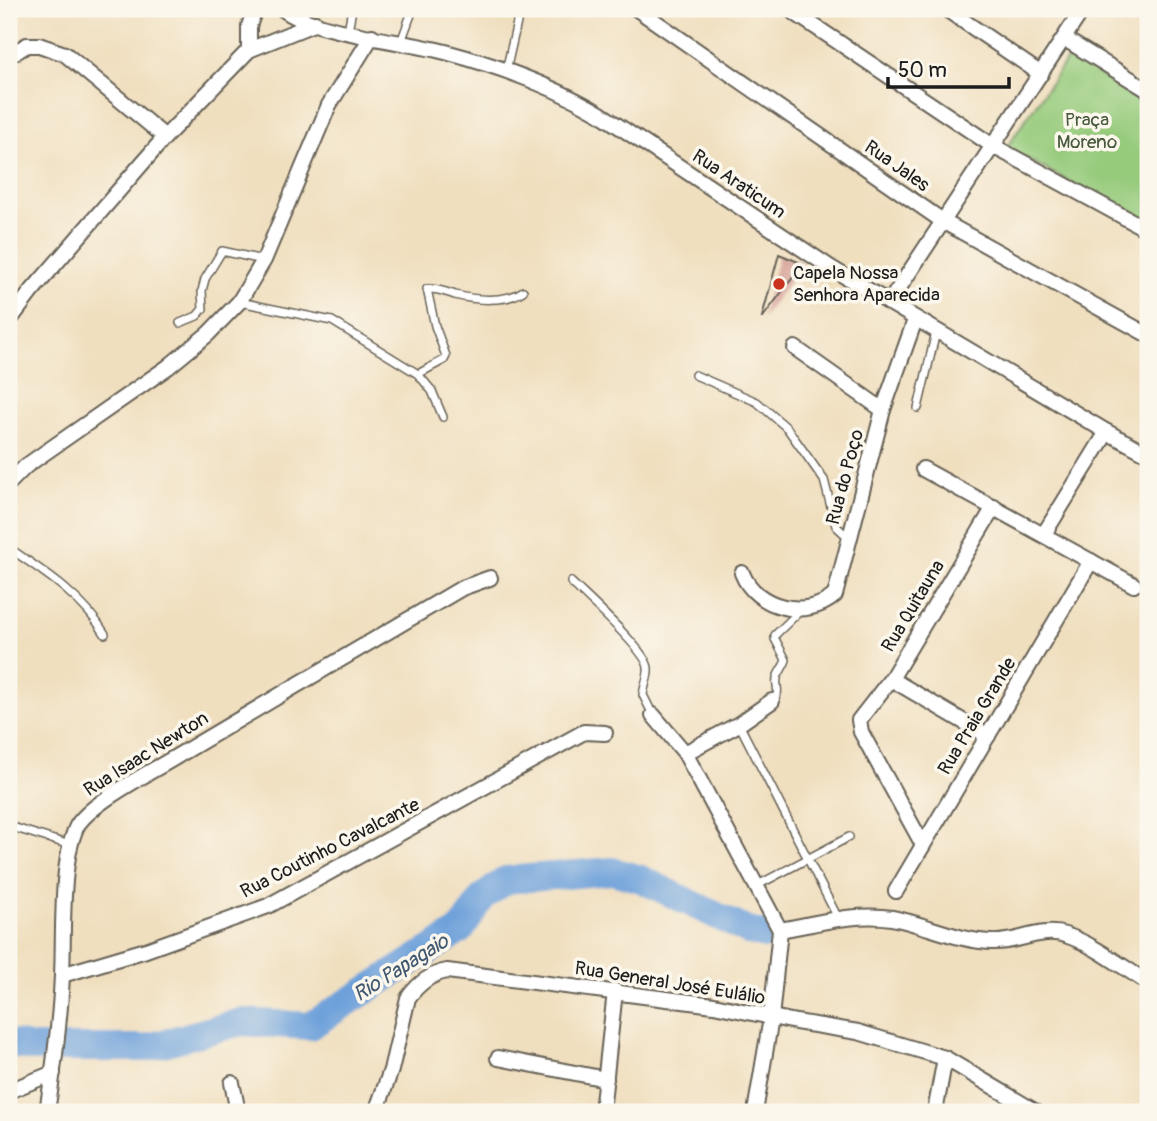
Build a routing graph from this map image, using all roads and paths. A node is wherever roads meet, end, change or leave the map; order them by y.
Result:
1 (255, 9) edge
2 (283, 9) edge
3 (352, 9) edge
4 (413, 9) edge
5 (520, 9) edge
6 (637, 9) edge
7 (789, 9) edge
8 (946, 9) edge
9 (1083, 9) edge
10 (316, 23) junction
11 (348, 31) junction
12 (372, 36) junction
13 (1065, 39) junction
14 (401, 43) junction
15 (249, 50) junction
16 (9, 56) edge
17 (506, 71) junction
18 (1041, 74) junction
19 (1148, 90) edge
20 (165, 137) junction
21 (993, 146) junction
22 (944, 222) junction
23 (1148, 230) edge
24 (264, 260) junction
25 (523, 292) dead end
26 (239, 302) junction
27 (889, 303) junction
28 (915, 320) junction
29 (9, 321) edge
30 (180, 323) dead end
31 (936, 332) junction
32 (1148, 335) edge
33 (794, 348) dead end
34 (418, 374) junction
35 (695, 375) dead end
36 (918, 408) dead end
37 (883, 410) junction
38 (443, 417) dead end
39 (1107, 432) junction
40 (1148, 454) edge
41 (923, 469) dead end
42 (9, 483) edge
43 (994, 507) junction
44 (1044, 534) junction
45 (849, 538) junction
46 (9, 548) edge
47 (1091, 561) junction
48 (742, 573) dead end
49 (490, 578) dead end
50 (571, 582) dead end
51 (1134, 585) dead end
52 (804, 608) junction
53 (105, 634) dead end
54 (891, 679) junction
55 (772, 701) joint
56 (653, 715) joint
57 (739, 724) junction
58 (605, 733) dead end
59 (988, 736) junction
60 (685, 753) junction
61 (9, 826) edge
62 (849, 837) dead end
63 (71, 845) junction
64 (923, 845) junction
65 (808, 859) junction
66 (755, 886) junction
67 (896, 891) dead end
68 (839, 920) junction
69 (780, 930) junction
70 (62, 975) junction
71 (1148, 983) edge
72 (615, 991) junction
73 (771, 1018) junction
74 (498, 1058) dead end
75 (945, 1058) junction
76 (54, 1067) junction
77 (606, 1079) junction
78 (232, 1083) dead end
79 (9, 1091) edge
80 (47, 1112) edge
81 (234, 1112) edge
82 (376, 1112) edge
83 (602, 1112) edge
84 (755, 1112) edge
85 (935, 1112) edge
86 (1036, 1112) edge

1 - 15 street
2 - 10 street, Rua Araticum
3 - 11 lane
4 - 14 lane
5 - 17 lane
6 - 22 street, Rua Jales
7 - 21 street
8 - 18 street
9 - 13 street
10 - 11 street, Rua Araticum
10 - 15 street
11 - 12 street, Rua Araticum
12 - 14 street, Rua Araticum
12 - 24 street
13 - 18 street
13 - 19 street
14 - 17 street, Rua Araticum
15 - 20 street
16 - 20 street
17 - 27 street, Rua Araticum
18 - 21 street
20 - 29 street
21 - 22 street
21 - 23 street
22 - 27 street
22 - 32 street, Rua Jales
24 - 26 street
24 - 30 lane
25 - 34 lane
26 - 34 lane
26 - 42 street
27 - 28 street, Rua Araticum
28 - 31 street, Rua Araticum
28 - 37 street, Rua do Poço
31 - 36 lane
31 - 39 street, Rua Araticum
33 - 37 street
34 - 38 lane
35 - 45 lane
37 - 45 street, Rua do Poço
39 - 40 street, Rua Araticum
39 - 44 street
41 - 43 street
43 - 44 street
43 - 54 street, Rua Quitauna
44 - 47 street
45 - 52 street, Rua do Poço
46 - 53 lane
47 - 51 street
47 - 59 street, Rua Praia Grande
48 - 52 street, Rua do Poço
49 - 63 street, Rua Isaac Newton
50 - 56 lane
52 - 55 lane
54 - 59 street
54 - 64 street, Rua Quitauna
55 - 57 street
56 - 60 street
57 - 60 street
57 - 65 lane
58 - 70 street, Rua Coutinho Cavalcante
59 - 64 street, Rua Praia Grande
60 - 66 street
61 - 63 lane
62 - 65 lane
63 - 70 street, Rua Isaac Newton
64 - 67 street, Rua Praia Grande
65 - 66 lane
65 - 68 lane
66 - 69 street
68 - 69 street
68 - 71 street
69 - 73 street
70 - 76 street, Rua Isaac Newton
72 - 73 street, Rua General José Eulálio
72 - 77 street
72 - 82 street, Rua General José Eulálio
73 - 75 street, Rua General José Eulálio
73 - 84 street
74 - 77 street
75 - 85 street
75 - 86 street, Rua General José Eulálio
76 - 79 street
76 - 80 street, Rua Isaac Newton
77 - 83 street
78 - 81 street

